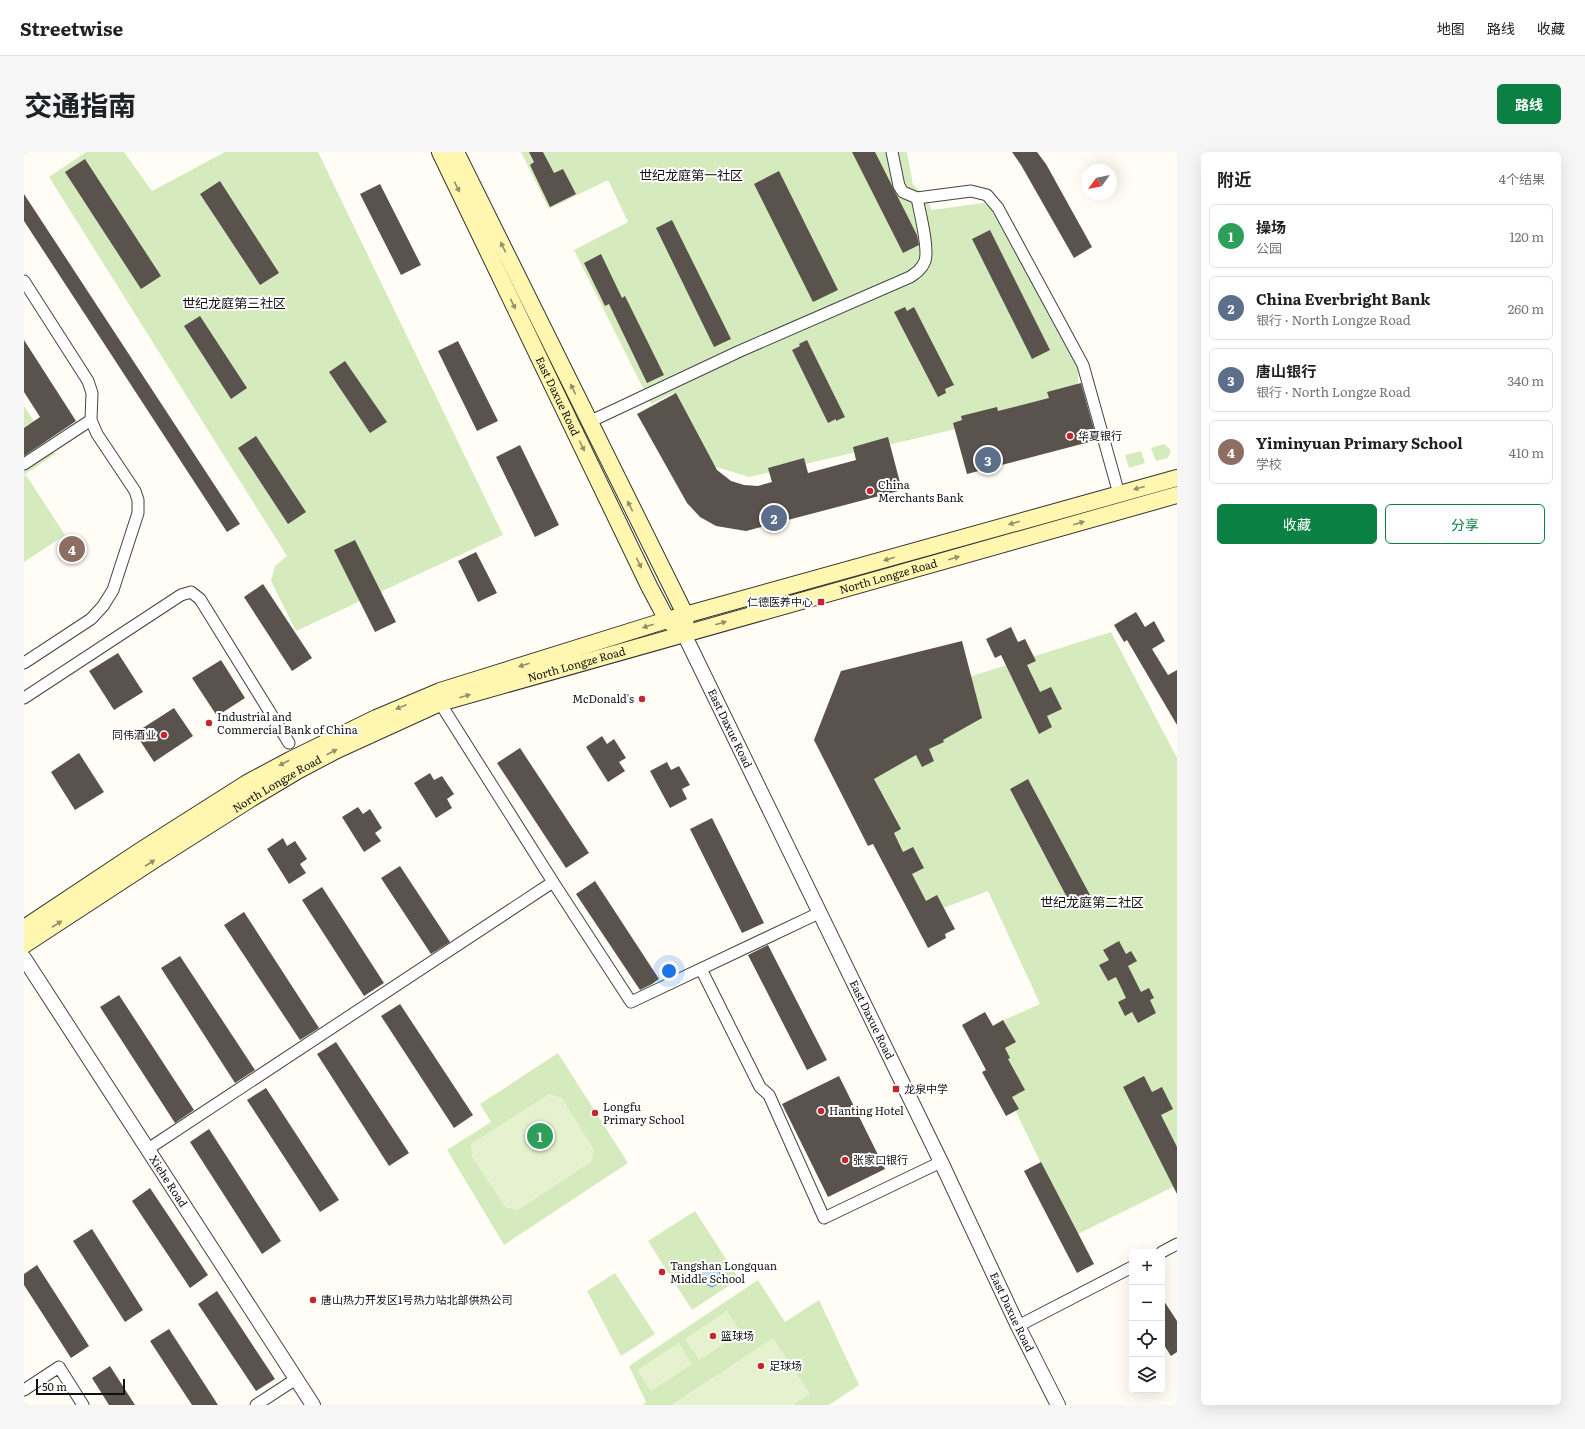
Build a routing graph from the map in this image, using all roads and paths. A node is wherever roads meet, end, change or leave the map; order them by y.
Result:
1 (440, 152) edge
2 (456, 152) edge
3 (892, 152) edge
4 (917, 198) junction
5 (24, 281) edge
6 (91, 420) junction
7 (589, 422) junction
8 (24, 464) edge
9 (1177, 478) edge
10 (1119, 494) junction
11 (1177, 495) edge
12 (686, 616) junction
13 (667, 620) junction
14 (684, 634) junction
15 (24, 663) edge
16 (440, 697) junction
17 (24, 698) edge
18 (289, 743) dead end
19 (553, 882) junction
20 (820, 912) junction
21 (24, 928) edge
22 (24, 945) edge
23 (24, 958) edge
24 (701, 969) junction
25 (148, 1149) junction
26 (941, 1162) junction
27 (1177, 1244) edge
28 (1165, 1250) edge
29 (1129, 1269) edge
30 (1018, 1326) junction
31 (296, 1379) junction
32 (24, 1390) edge
33 (83, 1405) edge
34 (256, 1405) edge
35 (313, 1405) edge
36 (1058, 1405) edge

1 -> 13 main road, East Daxue Road
7 -> 2 main road, East Daxue Road
3 - 4 street
4 - 7 street
4 - 10 street
5 - 6 street
6 - 8 street
6 - 15 street
12 -> 7 main road, East Daxue Road
9 -> 10 main road, North Longze Road
10 -> 12 main road, North Longze Road
14 -> 11 main road, North Longze Road
12 - 13 main road, North Longze Road
12 - 14 main road
13 - 14 main road, East Daxue Road
13 -> 16 main road, North Longze Road
16 -> 14 main road, North Longze Road
14 - 20 street, East Daxue Road
16 - 19 street
16 -> 21 main road, North Longze Road
22 -> 16 main road, North Longze Road
17 - 18 street
19 - 24 street
19 - 25 street
20 - 24 street
20 - 26 street, East Daxue Road
23 - 25 street, Xiehe Road
24 - 26 street
25 - 31 street, Xiehe Road
26 - 30 street, East Daxue Road
27 - 28 street
29 - 30 street
30 - 36 street, East Daxue Road
31 - 34 street
31 - 35 street, Xiehe Road
32 - 33 street

